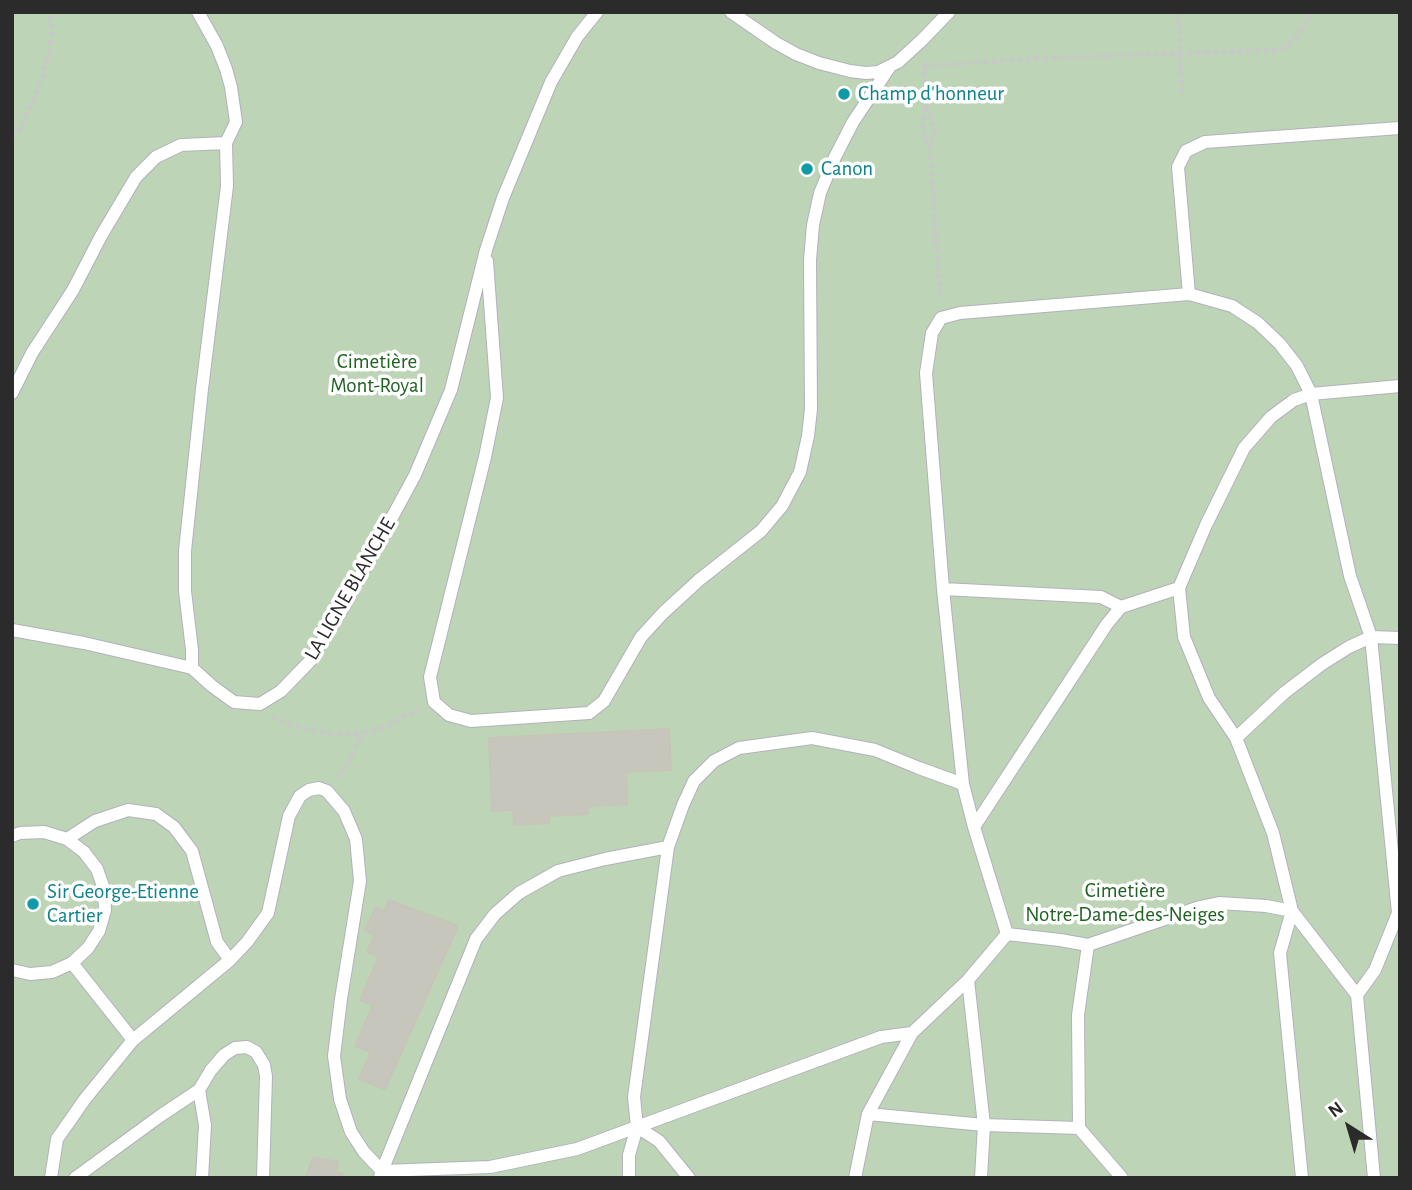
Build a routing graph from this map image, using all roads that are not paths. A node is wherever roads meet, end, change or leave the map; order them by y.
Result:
1 (198, 12) edge
2 (597, 12) edge
3 (731, 12) edge
4 (949, 12) edge
5 (889, 68) junction
6 (1400, 128) edge
7 (226, 142) junction
8 (486, 250) junction
9 (1189, 294) junction
10 (1400, 386) edge
11 (12, 393) edge
12 (1311, 394) junction
13 (1179, 588) junction
14 (943, 589) junction
15 (1121, 607) junction
16 (12, 630) edge
17 (1370, 637) junction
18 (1400, 638) edge
19 (192, 668) junction
20 (1236, 738) junction
21 (963, 784) junction
22 (974, 827) junction
23 (12, 836) edge
24 (67, 839) junction
25 (668, 847) junction
26 (1292, 911) junction
27 (1399, 914) edge
28 (1007, 934) junction
29 (1088, 944) junction
30 (230, 960) junction
31 (72, 962) junction
32 (12, 970) edge
33 (968, 980) junction
34 (1357, 995) junction
35 (912, 1033) junction
36 (133, 1040) junction
37 (200, 1090) junction
38 (868, 1114) junction
39 (984, 1125) junction
40 (636, 1127) junction
41 (1079, 1128) junction
42 (381, 1175) edge
43 (51, 1178) edge
44 (75, 1178) edge
45 (202, 1178) edge
46 (263, 1178) edge
47 (629, 1178) edge
48 (689, 1178) edge
49 (855, 1178) edge
50 (982, 1178) edge
51 (1122, 1178) edge
52 (1302, 1178) edge
53 (1374, 1178) edge

1 - 7 lane
2 - 8 lane, LA LIGNE BLANCHE
3 - 5 lane
4 - 5 lane
5 - 8 lane
6 - 9 lane
7 - 11 lane
7 - 19 lane
8 - 19 lane, LA LIGNE BLANCHE
9 - 12 lane
9 - 14 lane
10 - 12 lane
12 - 13 lane
12 - 17 lane
13 - 15 lane
13 - 20 lane
14 - 15 lane
14 - 21 lane
15 - 22 lane
16 - 19 lane
17 - 18 lane
17 - 20 lane
17 - 27 lane
20 - 26 lane
21 - 22 lane
21 - 25 lane
22 - 28 lane
23 - 24 lane
24 - 30 lane
24 - 31 lane
25 - 40 lane
25 - 42 lane
26 - 29 lane
26 - 34 lane
26 - 52 lane
27 - 34 lane
28 - 29 lane
28 - 33 lane
29 - 41 lane
30 - 36 lane
30 - 42 lane
31 - 32 lane
31 - 36 lane
33 - 35 lane
33 - 39 lane
34 - 53 lane
35 - 38 lane
35 - 40 lane
36 - 43 lane
37 - 44 lane
37 - 45 lane
37 - 46 lane
38 - 39 lane
38 - 49 lane
39 - 41 lane
39 - 50 lane
40 - 42 lane
40 - 47 lane
40 - 48 lane
41 - 51 lane

